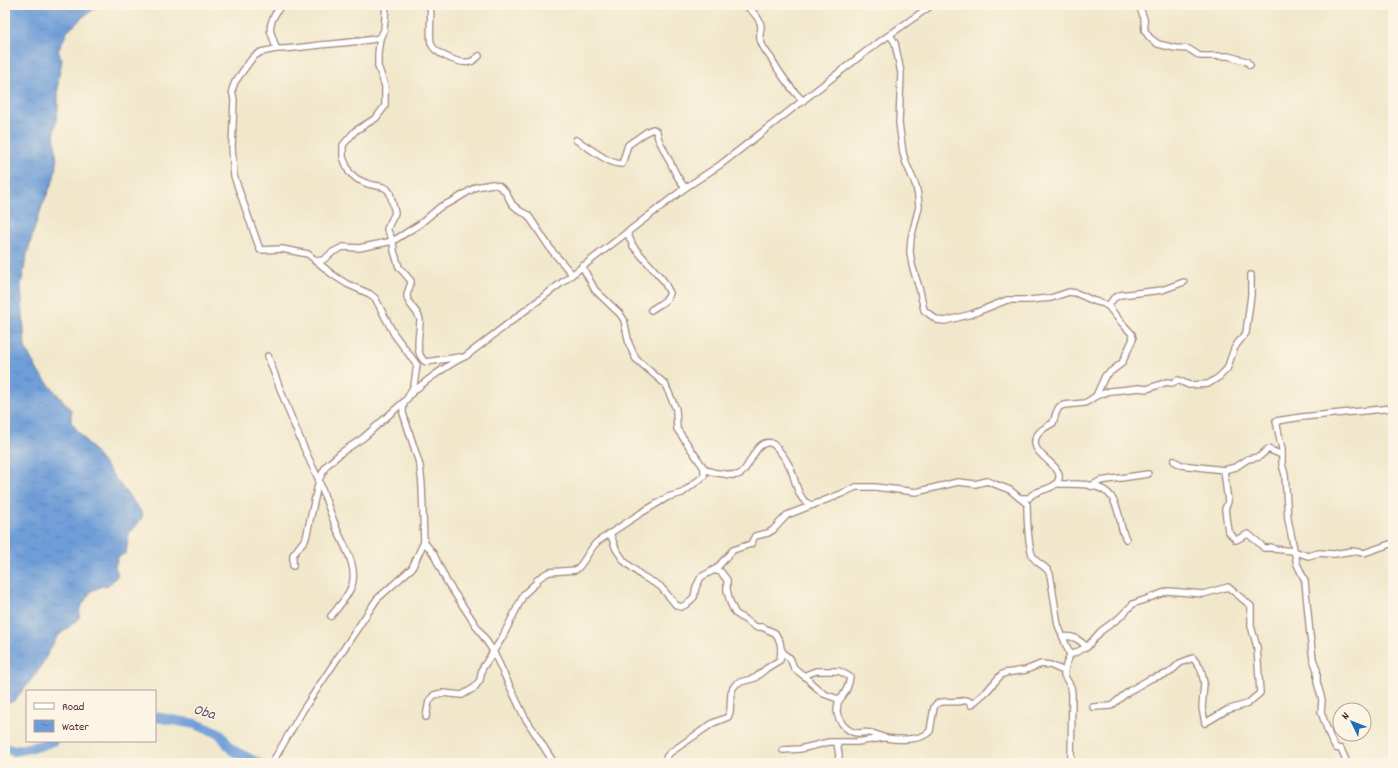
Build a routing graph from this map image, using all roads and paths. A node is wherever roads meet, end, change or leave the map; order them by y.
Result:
1 (281, 5) edge
2 (386, 5) edge
3 (430, 5) edge
4 (744, 5) edge
5 (932, 5) edge
6 (1139, 5) edge
7 (890, 35) junction
8 (380, 38) junction
9 (276, 49) junction
10 (479, 56) dead end
11 (1250, 65) dead end
12 (803, 101) junction
13 (576, 140) dead end
14 (685, 188) junction
15 (627, 232) junction
16 (393, 241) junction
17 (315, 261) junction
18 (582, 266) junction
19 (572, 274) junction
20 (1251, 275) dead end
21 (1184, 282) dead end
22 (1108, 306) junction
23 (651, 310) dead end
24 (268, 356) dead end
25 (466, 356) junction
26 (1101, 386) junction
27 (1110, 391) junction
28 (1096, 396) junction
29 (407, 399) junction
30 (1393, 408) edge
31 (1282, 455) junction
32 (1174, 461) dead end
33 (312, 466) junction
34 (326, 466) junction
35 (704, 468) junction
36 (1224, 470) junction
37 (1148, 474) dead end
38 (319, 480) junction
39 (1056, 484) junction
40 (1091, 486) junction
41 (1020, 498) junction
42 (813, 505) junction
43 (610, 533) junction
44 (1126, 539) dead end
45 (424, 542) junction
46 (1393, 543) edge
47 (1293, 551) junction
48 (293, 566) dead end
49 (713, 570) junction
50 (331, 616) dead end
51 (1063, 637) junction
52 (1087, 647) junction
53 (781, 649) junction
54 (493, 651) junction
55 (1070, 655) junction
56 (1064, 671) junction
57 (805, 676) junction
58 (839, 701) junction
59 (1093, 707) dead end
60 (426, 717) dead end
61 (885, 738) junction
62 (837, 743) junction
63 (783, 750) dead end
64 (272, 763) edge
65 (554, 763) edge
66 (664, 763) edge
67 (838, 763) edge
68 (1071, 763) edge
69 (1347, 763) edge

1 - 9 street
2 - 8 street
3 - 10 street
4 - 12 street
5 - 7 street
6 - 11 street
7 - 12 street
7 - 22 street
8 - 9 street
8 - 16 street
9 - 17 street
12 - 14 street
13 - 14 street
14 - 15 street
15 - 18 street
15 - 23 street
16 - 17 street
16 - 19 street
16 - 25 street
17 - 29 street
18 - 19 street
18 - 35 street
19 - 25 street
20 - 27 street
21 - 22 street
22 - 26 street
24 - 33 street
25 - 29 street
26 - 27 street
26 - 28 street
27 - 28 street
28 - 39 street
29 - 34 street
29 - 45 street
30 - 31 street
31 - 36 street
31 - 47 street
32 - 36 street
33 - 34 street
33 - 38 street
34 - 38 street
35 - 42 street
35 - 43 street
36 - 47 street
37 - 40 street
38 - 48 street
38 - 50 street
39 - 40 street
39 - 41 street
40 - 44 street
41 - 42 street
41 - 51 street
42 - 49 street
43 - 49 street
43 - 54 street
45 - 54 street
45 - 64 street
46 - 47 street
47 - 69 street
49 - 53 street
51 - 52 street
51 - 55 street
52 - 55 street
52 - 59 street
53 - 57 street
53 - 66 street
54 - 60 street
54 - 65 street
55 - 56 street
56 - 61 street
56 - 68 street
57 - 58 street
57 - 58 street
58 - 61 street
61 - 62 street
62 - 63 street
62 - 67 street

